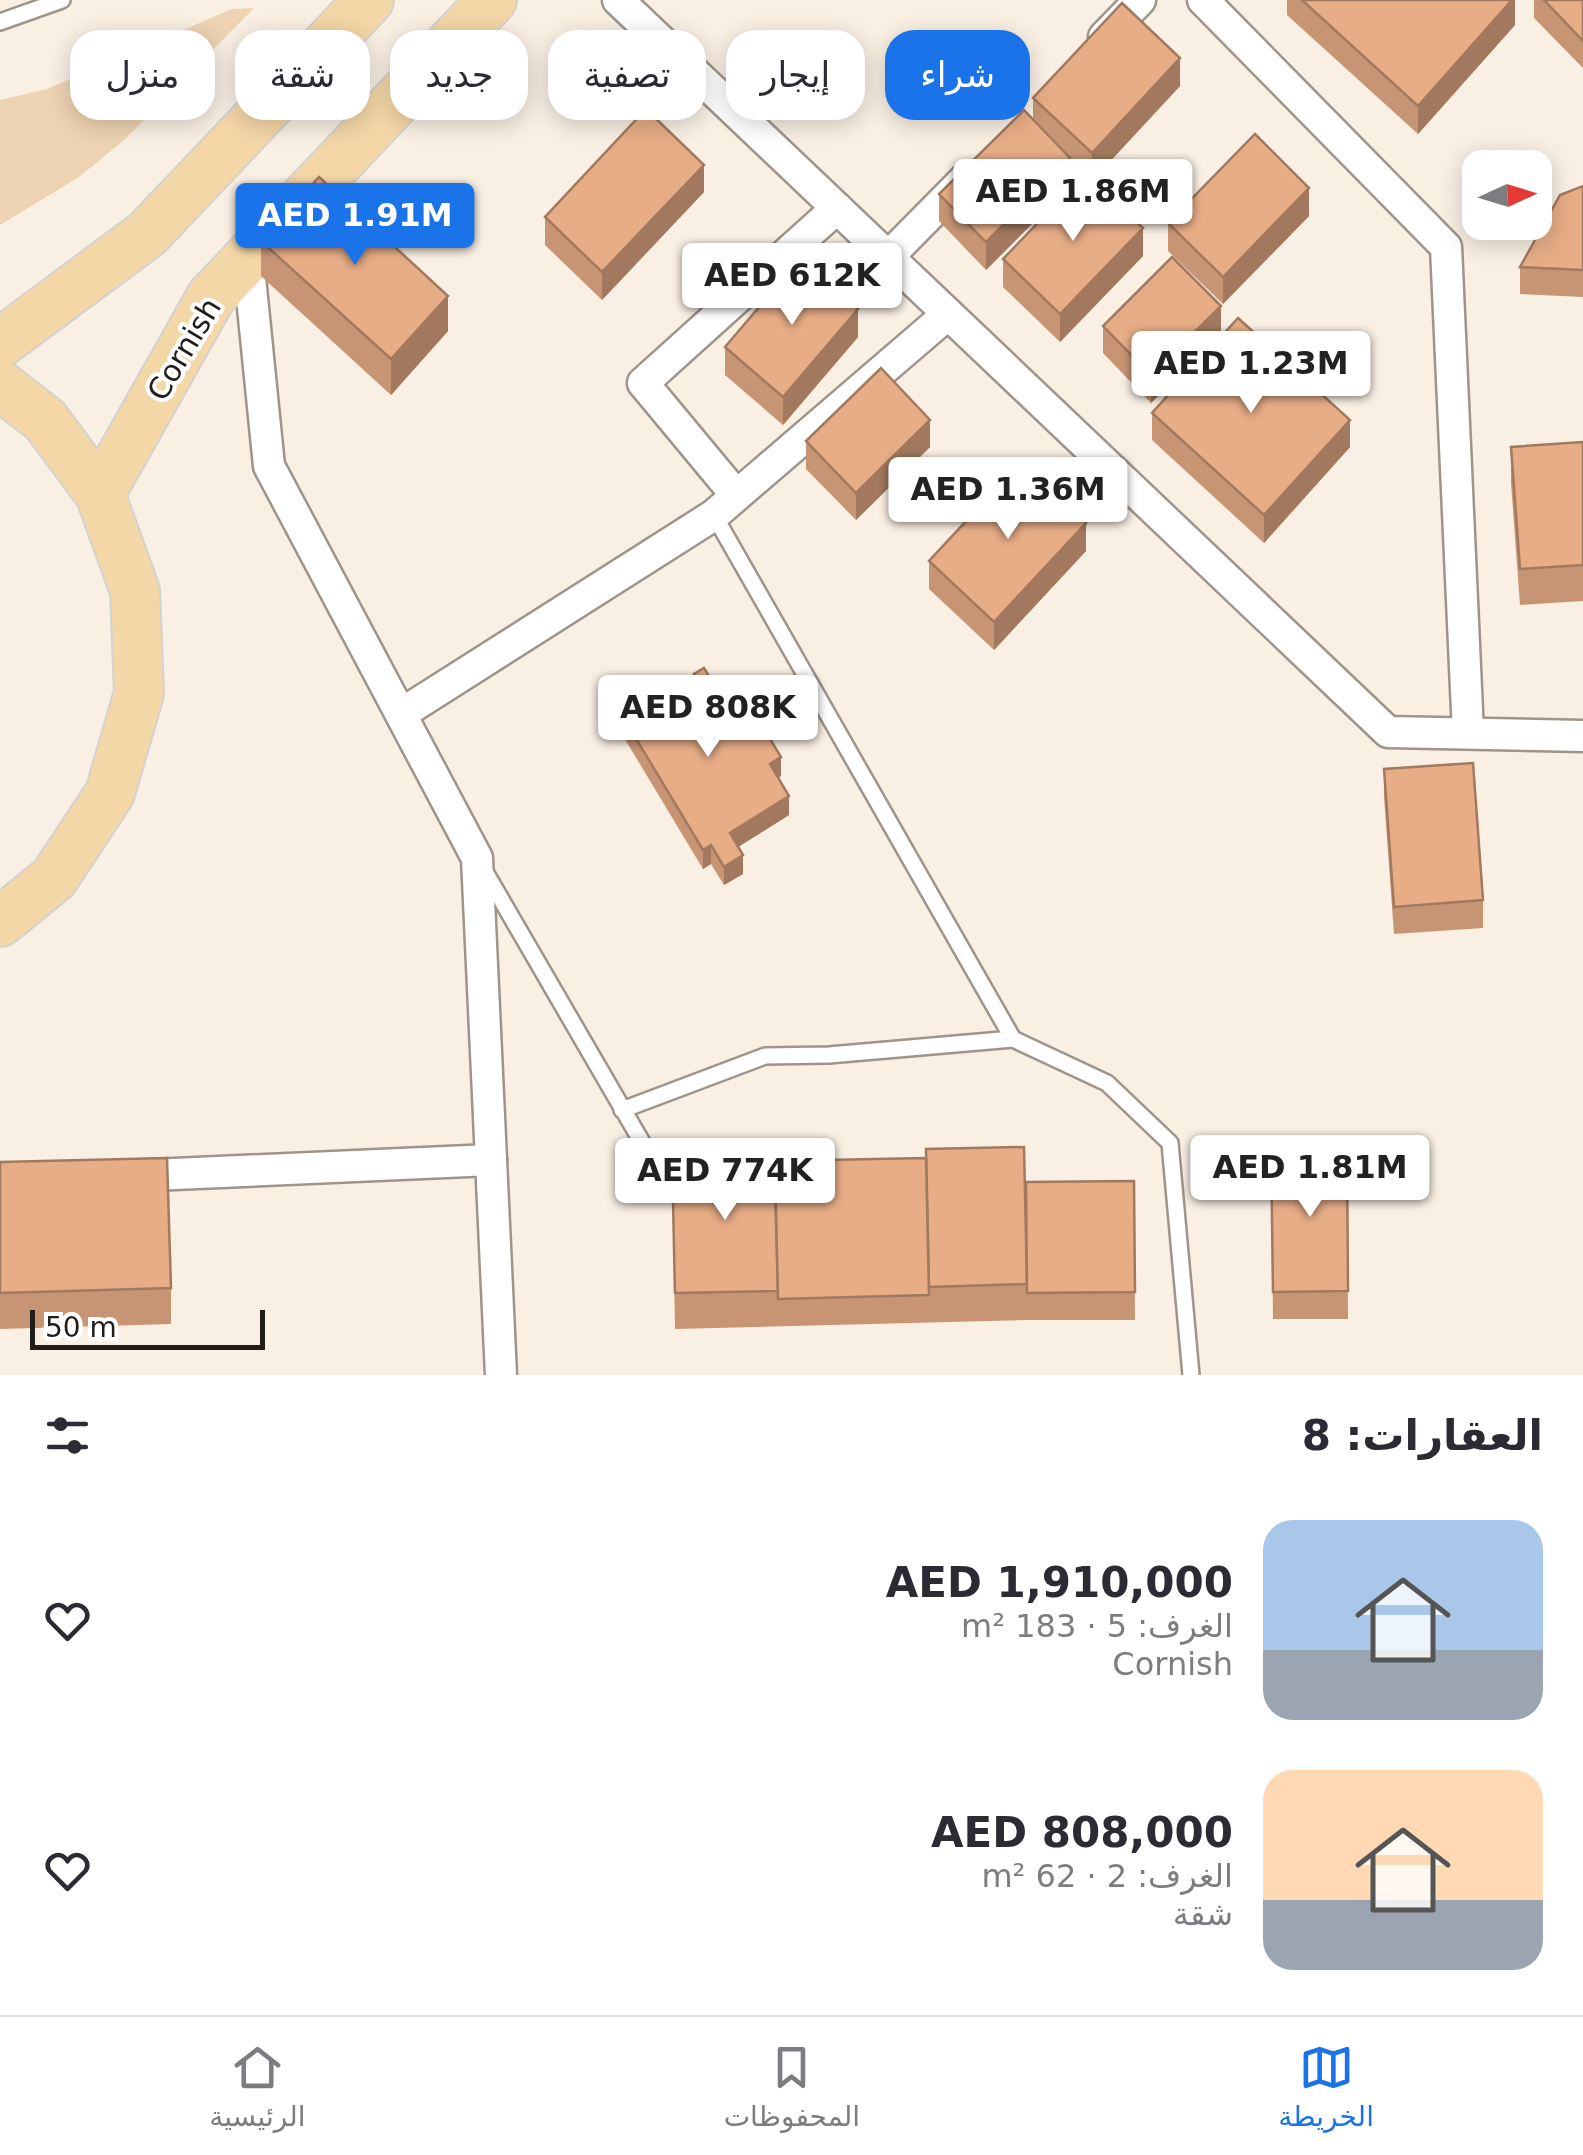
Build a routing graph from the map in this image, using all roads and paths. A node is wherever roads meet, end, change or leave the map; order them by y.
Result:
1 (62, 0) edge
2 (369, 0) edge
3 (492, 0) edge
4 (618, 0) edge
5 (1140, 0) edge
6 (1203, 0) edge
7 (0, 22) edge
8 (1084, 57) edge
9 (986, 157) edge
10 (838, 208) junction
11 (888, 257) junction
12 (248, 258) junction
13 (948, 314) junction
14 (0, 344) edge
15 (0, 385) edge
16 (100, 494) junction
17 (725, 505) junction
18 (401, 714) junction
19 (1468, 734) junction
20 (1583, 736) edge
21 (477, 858) junction
22 (0, 922) edge
23 (1013, 1039) junction
24 (622, 1110) junction
25 (650, 1156) dead end
26 (491, 1160) junction
27 (98, 1178) edge
28 (500, 1375) edge
29 (1191, 1375) edge

1 - 7 lane
2 - 14 main road
3 - 12 main road, Cornish
4 - 10 street
5 - 8 street
6 - 19 street
9 - 11 street
10 - 11 street
10 - 17 street
11 - 13 street
12 - 16 main road, Cornish
12 - 18 street
13 - 17 street
13 - 19 street
15 - 16 main road
16 - 22 main road
17 - 18 street
17 - 23 lane
18 - 21 street
19 - 20 street
21 - 24 lane
21 - 26 street
23 - 24 lane
23 - 29 lane
24 - 25 lane
26 - 27 street
26 - 28 street

